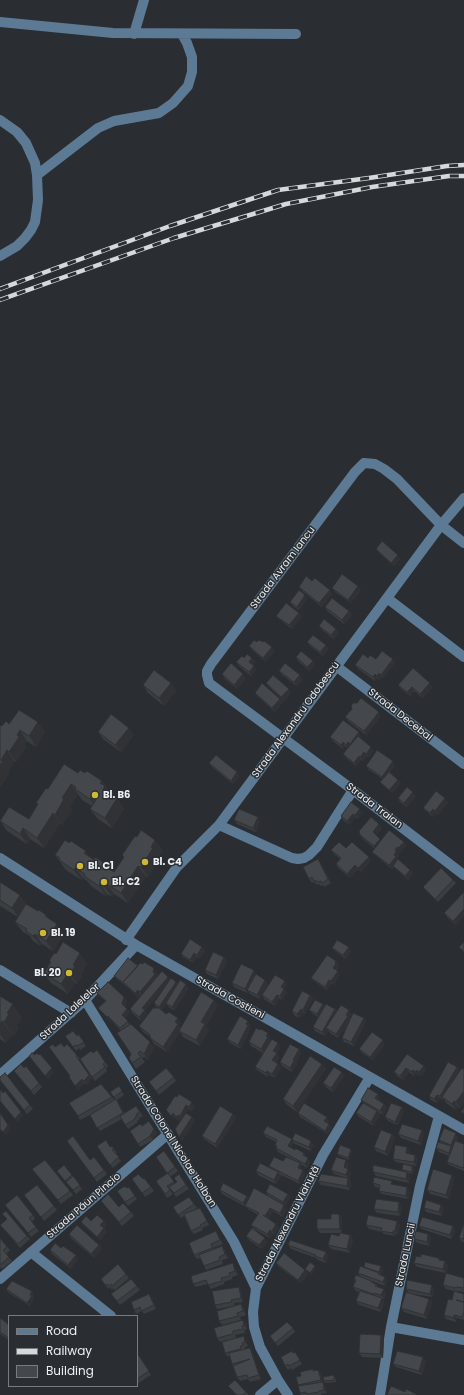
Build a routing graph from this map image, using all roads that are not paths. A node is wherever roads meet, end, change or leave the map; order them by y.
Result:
1 (144, 0) edge
2 (0, 22) edge
3 (134, 34) junction
4 (182, 34) junction
5 (296, 34) dead end
6 (0, 120) edge
7 (38, 175) junction
8 (0, 256) edge
9 (464, 498) edge
10 (441, 525) junction
11 (464, 543) edge
12 (387, 598) junction
13 (464, 657) edge
14 (336, 666) junction
15 (284, 738) junction
16 (464, 764) edge
17 (353, 790) junction
18 (219, 825) junction
19 (0, 858) edge
20 (464, 875) edge
21 (126, 940) junction
22 (136, 945) junction
23 (0, 971) edge
24 (85, 1000) junction
25 (71, 1013) junction
26 (0, 1075) edge
27 (370, 1077) junction
28 (440, 1116) junction
29 (464, 1130) edge
30 (168, 1134) junction
31 (31, 1252) junction
32 (0, 1278) edge
33 (256, 1288) junction
34 (110, 1315) edge
35 (391, 1327) junction
36 (464, 1340) edge
37 (278, 1380) junction
38 (260, 1395) edge
39 (288, 1395) edge
40 (380, 1395) edge

1 - 3 street
2 - 3 street
3 - 4 street
4 - 5 street
4 - 7 street
6 - 7 street
7 - 8 street
9 - 10 street, Strada Alexandru Odobescu
10 - 11 street
10 - 12 street, Strada Alexandru Odobescu
10 - 15 street, Strada Avram Iancu
12 - 13 street
12 - 14 street, Strada Alexandru Odobescu
14 - 15 street, Strada Alexandru Odobescu
14 - 16 street, Strada Decebal
15 - 17 street, Strada Traian
15 - 18 street, Strada Alexandru Odobescu
17 - 18 street
17 - 20 street, Strada Traian
18 - 21 street, Strada Alexandru Odobescu
19 - 21 street, Strada Costieni
21 - 22 street, Strada Costieni
22 - 24 street, Strada Lalelelor
22 - 27 street, Strada Costieni
23 - 25 street
24 - 25 street, Strada Lalelelor
24 - 30 street, Strada Colonel Nicolae Holban
25 - 26 street, Strada Lalelelor
27 - 28 street, Strada Costieni
27 - 33 street, Strada Alexandru Vlahuță
28 - 29 street, Strada Costieni
28 - 35 street, Strada Luncii
30 - 31 street, Strada Păun Pincio
30 - 33 street, Strada Colonel Nicolae Holban
31 - 32 street, Strada Păun Pincio
31 - 34 street
33 - 37 street, Strada Alexandru Vlahuță
35 - 36 street
35 - 40 street, Strada Luncii
37 - 38 street
37 - 39 street, Strada Alexandru Vlahuță

